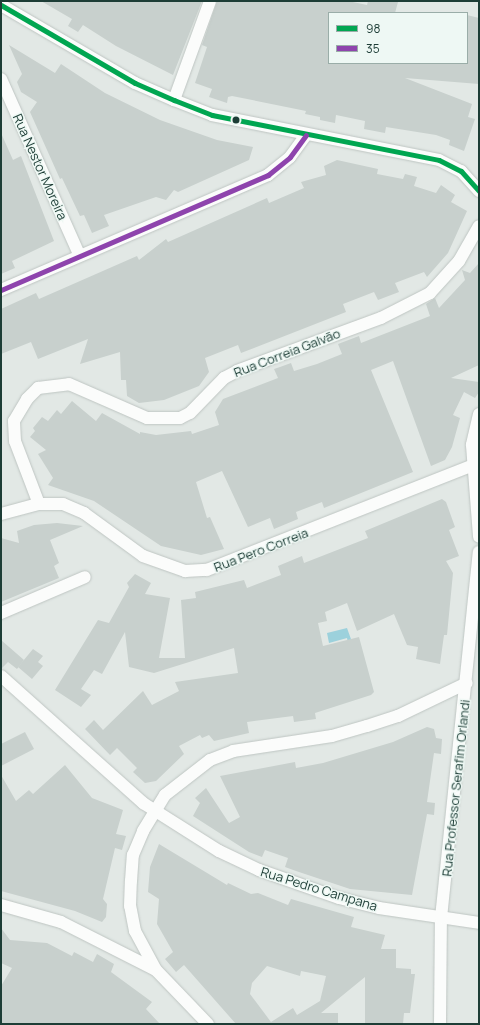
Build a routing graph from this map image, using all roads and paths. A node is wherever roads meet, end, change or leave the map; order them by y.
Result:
1 (210, 1) edge
2 (1, 5) edge
3 (1, 79) edge
4 (174, 100) junction
5 (306, 134) junction
6 (479, 191) edge
7 (479, 226) edge
8 (79, 254) junction
9 (1, 290) edge
10 (479, 414) edge
11 (476, 464) edge
12 (39, 504) junction
13 (1, 514) edge
14 (479, 537) edge
15 (479, 552) edge
16 (85, 577) dead end
17 (1, 613) edge
18 (1, 676) edge
19 (467, 683) junction
20 (154, 811) junction
21 (1, 905) edge
22 (441, 918) junction
23 (479, 923) edge
24 (156, 970) junction
25 (208, 1024) edge
26 (440, 1024) edge

1 - 4 street
2 - 4 street
3 - 8 street, Rua Nestor Moreira
4 - 5 street
5 - 6 street
5 - 8 street
7 - 12 street, Rua Correia Galvão
8 - 9 street
10 - 11 street
11 - 12 street, Rua Pero Correia
11 - 14 street
12 - 13 street, Rua Pero Correia
15 - 19 street, Rua Professor Serafim Orlandi
16 - 17 street
18 - 20 street, Rua Pedro Campana
19 - 20 street
19 - 22 street, Rua Professor Serafim Orlandi
20 - 22 street, Rua Pedro Campana
20 - 24 street
21 - 24 street
22 - 23 street, Rua Pedro Campana
22 - 26 street, Rua Professor Serafim Orlandi
24 - 25 street

